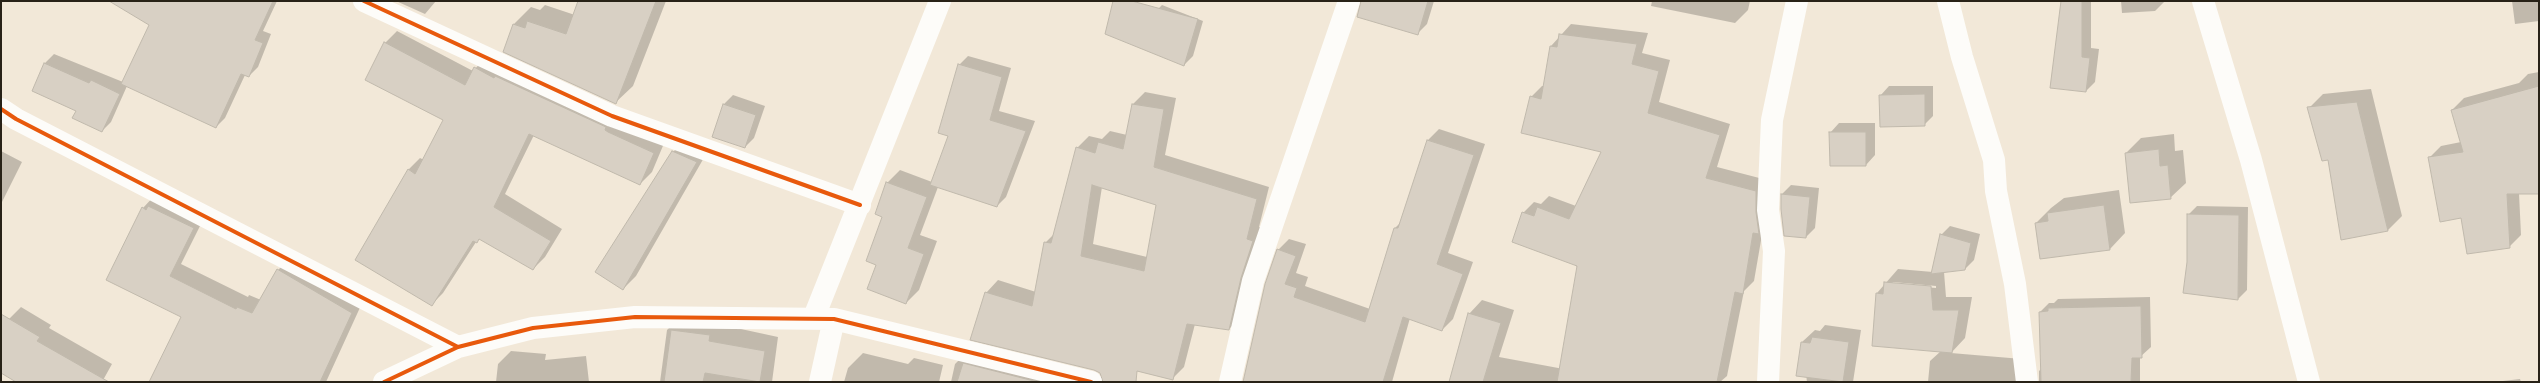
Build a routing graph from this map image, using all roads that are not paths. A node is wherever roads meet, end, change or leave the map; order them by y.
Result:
1 (364, 1) edge
2 (940, 1) edge
3 (1349, 1) edge
4 (1797, 1) edge
5 (1948, 1) edge
6 (2203, 1) edge
7 (1, 109) edge
8 (860, 205) junction
9 (824, 318) junction
10 (458, 347) junction
11 (384, 382) edge
12 (820, 382) edge
13 (1091, 382) edge
14 (1230, 382) edge
15 (1768, 382) edge
16 (2026, 382) edge
17 (2309, 382) edge

1 - 8 street
2 - 8 street
3 - 14 street
4 - 15 street
5 - 16 street
6 - 17 street
7 - 10 street
8 - 9 street
9 - 10 street
9 - 12 street
9 - 13 street
10 - 11 street

